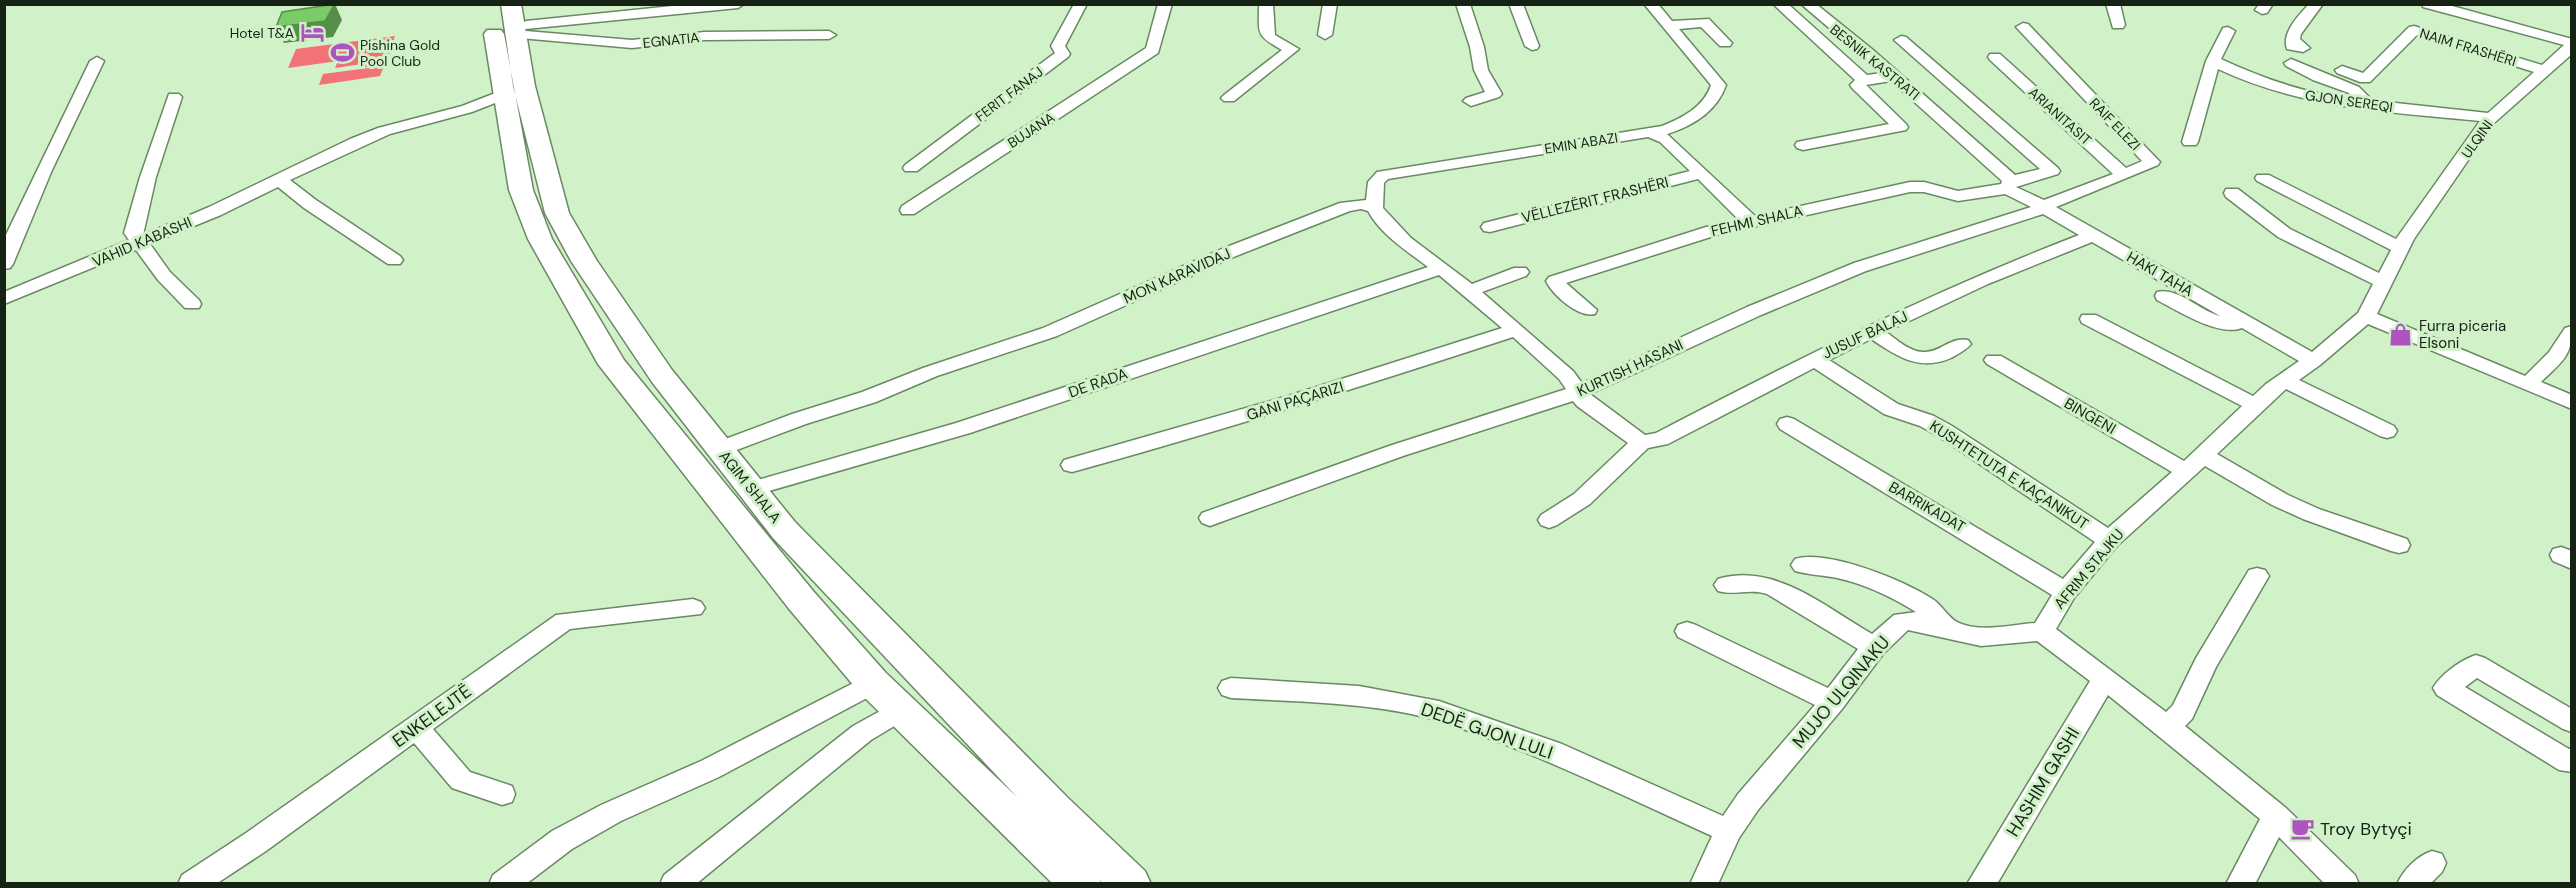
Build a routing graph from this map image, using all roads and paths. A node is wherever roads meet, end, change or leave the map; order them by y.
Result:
1 (738, 4) edge
2 (1080, 4) edge
3 (1166, 4) edge
4 (1266, 4) edge
5 (1330, 4) edge
6 (1464, 4) edge
7 (1516, 4) edge
8 (1650, 4) edge
9 (1779, 4) edge
10 (1807, 4) edge
11 (2113, 4) edge
12 (2317, 4) edge
13 (2428, 4) edge
14 (508, 17) edge
15 (2118, 25) dead end
16 (1668, 26) junction
17 (2023, 27) dead end
18 (2228, 32) dead end
19 (829, 35) dead end
20 (1325, 35) dead end
21 (2293, 39) dead end
22 (1901, 40) dead end
23 (1725, 43) dead end
24 (1532, 46) dead end
25 (2571, 46) edge
26 (1995, 57) dead end
27 (97, 61) dead end
28 (2213, 61) junction
29 (2291, 63) dead end
30 (2342, 70) dead end
31 (2545, 71) junction
32 (1894, 76) junction
33 (1864, 80) junction
34 (503, 95) junction
35 (174, 97) dead end
36 (1229, 98) dead end
37 (1471, 101) dead end
38 (2364, 105) junction
39 (1988, 115) junction
40 (2490, 118) junction
41 (1944, 120) junction
42 (1650, 133) junction
43 (2190, 142) dead end
44 (1803, 146) dead end
45 (911, 168) dead end
46 (1699, 174) junction
47 (2124, 175) junction
48 (2263, 178) dead end
49 (278, 179) junction
50 (2008, 185) junction
51 (2232, 193) dead end
52 (1375, 208) junction
53 (2045, 208) junction
54 (908, 210) dead end
55 (1750, 221) junction
56 (1490, 227) dead end
57 (2092, 237) junction
58 (140, 243) junction
59 (2401, 248) junction
60 (394, 260) dead end
61 (4, 264) edge
62 (1442, 268) junction
63 (1520, 272) dead end
64 (2383, 282) junction
65 (1469, 291) junction
66 (2164, 296) dead end
67 (4, 299) edge
68 (192, 304) dead end
69 (1588, 310) dead end
70 (2366, 316) junction
71 (2089, 319) dead end
72 (1516, 330) junction
73 (1872, 331) junction
74 (2571, 332) edge
75 (2274, 339) junction
76 (1961, 344) dead end
77 (1814, 359) junction
78 (1994, 360) dead end
79 (2313, 361) junction
80 (2284, 380) junction
81 (2528, 384) junction
82 (1576, 393) junction
83 (2571, 403) edge
84 (2255, 405) junction
85 (1787, 424) dead end
86 (2387, 431) dead end
87 (1642, 442) junction
88 (719, 449) junction
89 (2203, 455) junction
90 (1072, 465) dead end
91 (2186, 471) junction
92 (752, 489) junction
93 (1210, 518) dead end
94 (1549, 520) dead end
95 (2109, 540) junction
96 (2399, 545) dead end
97 (1803, 565) dead end
98 (2257, 576) dead end
99 (1726, 585) dead end
100 (2066, 592) junction
101 (693, 608) dead end
102 (1946, 628) junction
103 (1687, 631) dead end
104 (2043, 631) junction
105 (1874, 647) junction
106 (2104, 680) junction
107 (873, 683) junction
108 (1231, 688) dead end
109 (1833, 702) junction
110 (902, 709) junction
111 (2571, 722) edge
112 (416, 727) junction
113 (2167, 727) junction
114 (2571, 759) edge
115 (502, 794) dead end
116 (2276, 816) junction
117 (1728, 831) junction
118 (2432, 863) dead end
119 (202, 882) edge
120 (503, 884) edge
121 (674, 884) edge
122 (1081, 884) edge
123 (1131, 884) edge
124 (1704, 884) edge
125 (1981, 884) edge
126 (2240, 884) edge
127 (2345, 884) edge
128 (2411, 884) edge

1 - 14 street
2 - 45 street, FERIT FANAJ
3 - 54 street, BUJANA
4 - 36 street
5 - 20 street
6 - 37 street
7 - 24 street
8 - 16 street, EMIN ABAZI
9 - 33 street
10 - 32 street, BESNIK KASTRATI
11 - 15 street
12 - 21 street
13 - 25 street
14 - 19 street, EGNATIA
14 - 34 main road, AGIM SHALA
14 - 88 main road, AGIM SHALA
16 - 23 street
16 - 42 street, EMIN ABAZI
17 - 47 street, RAIF ELEZI
18 - 28 street
22 - 39 street
25 - 31 street, ULQINI
26 - 47 street, ARIANITASIT
27 - 61 street
28 - 38 street, GJON SEREQI
28 - 43 street
29 - 38 street
30 - 31 street, NAIM FRASHËRI
31 - 40 street, ULQINI
32 - 33 street
32 - 41 street, BESNIK KASTRATI
33 - 44 street
34 - 49 street, VAHID KABASHI
34 - 107 main road, AGIM SHALA
35 - 58 street
38 - 40 street, GJON SEREQI
39 - 41 street
39 - 50 street
40 - 59 street, ULQINI
41 - 50 street, BESNIK KASTRATI
42 - 46 street
42 - 52 street, EMIN ABAZI
46 - 55 street
46 - 56 street, VËLLEZËRIT FRASHËRI
47 - 53 street, RAIF ELEZI
48 - 59 street
49 - 58 street, VAHID KABASHI
49 - 60 street
50 - 53 street, HAKI TAHA
50 - 55 street, FEHMI SHALA
51 - 64 street
52 - 62 street
52 - 88 street, MON KARAVIDAJ
53 - 57 street, HAKI TAHA
53 - 82 street, KURTISH HASANI
55 - 69 street, FEHMI SHALA
57 - 73 street, JUSUF BALAJ
57 - 75 street, HAKI TAHA
58 - 67 street, VAHID KABASHI
58 - 68 street
59 - 64 street, ULQINI
62 - 65 street
62 - 92 street, DE RADA
63 - 65 street
64 - 70 street, ULQINI
65 - 72 street
66 - 75 street
70 - 79 street, AFRIM STAJKU
70 - 81 street
71 - 84 street
72 - 82 street
72 - 90 street, GANI PAÇARIZI
73 - 76 street
73 - 77 street, JUSUF BALAJ
74 - 81 street
75 - 79 street, HAKI TAHA
77 - 87 street, JUSUF BALAJ
77 - 95 street, KUSHTETUTA E KAÇANIKUT
78 - 91 street, BINGENI
79 - 80 street, AFRIM STAJKU
80 - 84 street, AFRIM STAJKU
80 - 86 street
81 - 83 street
82 - 87 street
82 - 93 street, KURTISH HASANI
84 - 89 street, AFRIM STAJKU
85 - 100 street, BARRIKADAT
87 - 94 street, JUSUF BALAJ
88 - 92 main road, AGIM SHALA
89 - 91 street, AFRIM STAJKU
89 - 96 street
91 - 95 street, AFRIM STAJKU
92 - 123 main road, AGIM SHALA
95 - 100 street, AFRIM STAJKU
97 - 102 street
98 - 113 street
99 - 105 street
100 - 104 street, AFRIM STAJKU
101 - 112 street, ENKELEJTË
102 - 104 street, MUJO ULQINAKU
102 - 105 street, MUJO ULQINAKU
103 - 109 street
104 - 106 street
105 - 109 street, MUJO ULQINAKU
106 - 113 street
106 - 125 street, HASHIM GASHI
107 - 110 main road, AGIM SHALA
107 - 120 street
108 - 117 street, DEDË GJON LULI
109 - 117 street, MUJO ULQINAKU
110 - 121 street
110 - 122 main road, AGIM SHALA
111 - 114 street
112 - 115 street
112 - 119 street, ENKELEJTË
113 - 116 street
116 - 126 street
116 - 127 street
117 - 124 street, MUJO ULQINAKU
118 - 128 street

